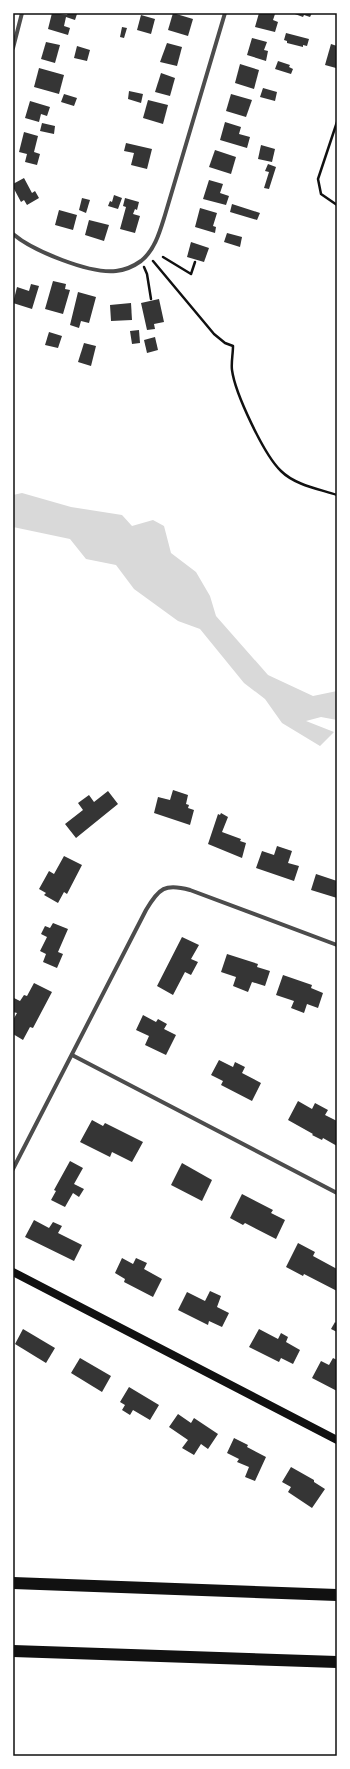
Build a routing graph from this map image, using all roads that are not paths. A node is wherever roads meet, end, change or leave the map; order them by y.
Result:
1 (22, 13) edge
2 (225, 13) edge
3 (13, 48) edge
4 (13, 234) edge
5 (337, 945) edge
6 (72, 1056) junction
7 (13, 1168) edge
8 (337, 1193) edge
9 (13, 1272) edge
10 (337, 1440) edge
11 (13, 1583) edge
12 (337, 1595) edge
13 (13, 1651) edge
14 (337, 1662) edge

1 - 3 street
2 - 4 street
5 - 6 street
6 - 7 street
6 - 8 street
9 - 10 main road
11 - 12 highway
13 - 14 highway

